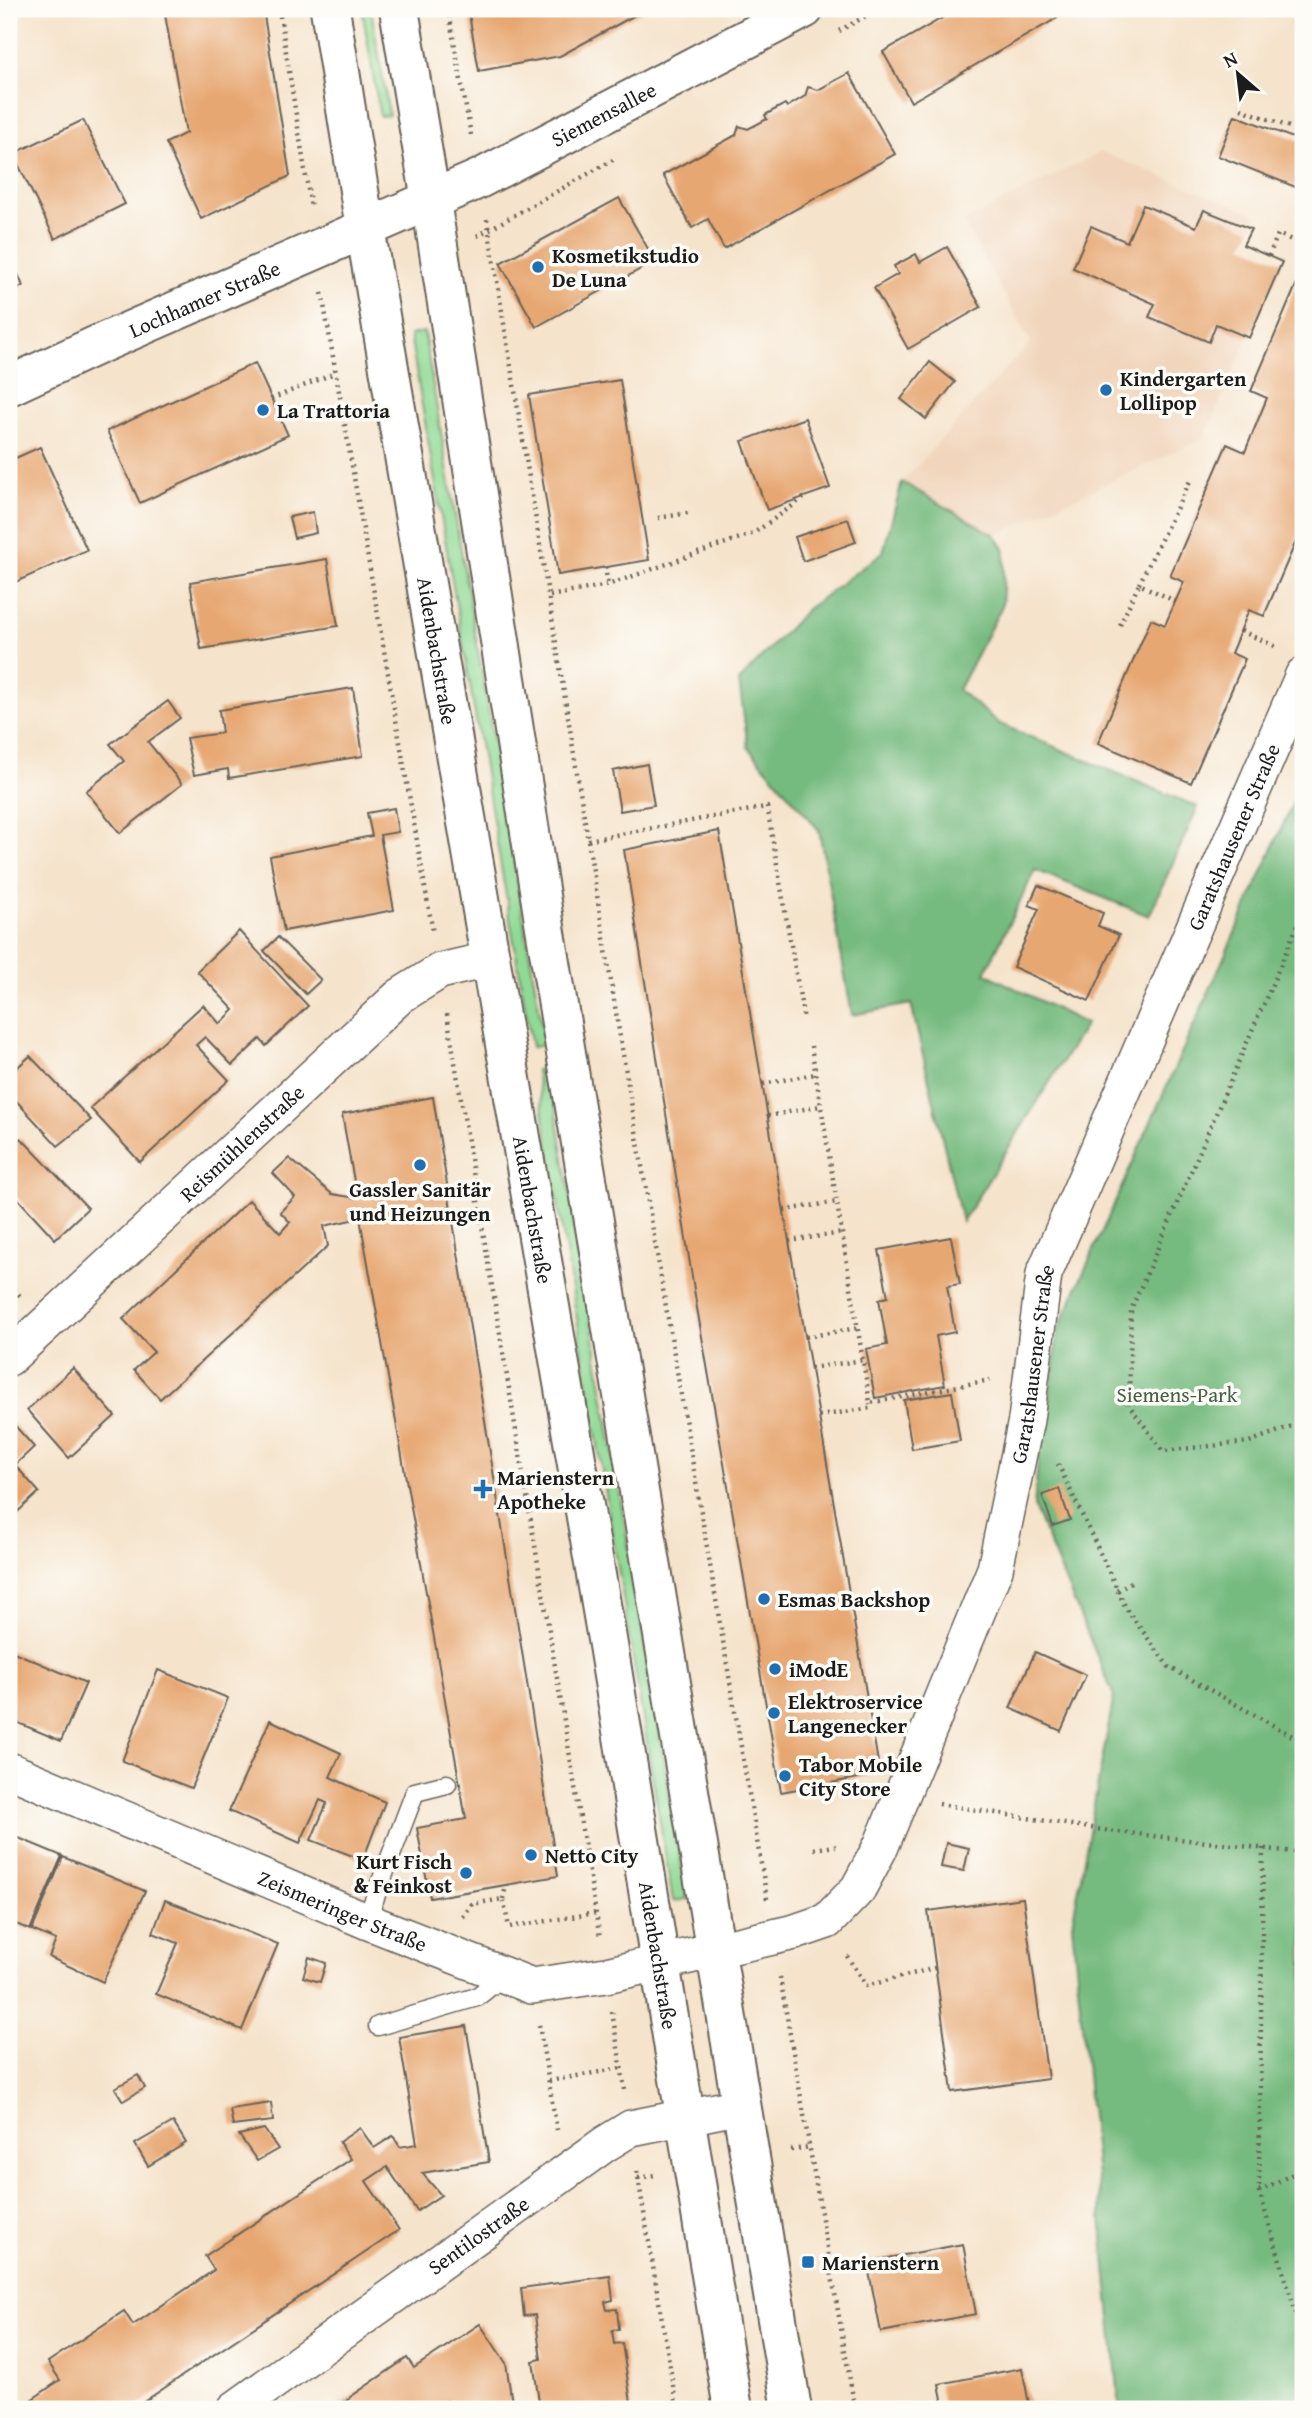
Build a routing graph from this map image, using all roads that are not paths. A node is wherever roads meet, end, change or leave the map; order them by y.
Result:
1 (330, 9) edge
2 (399, 9) edge
3 (804, 9) edge
4 (399, 214) junction
5 (9, 386) edge
6 (1303, 675) edge
7 (492, 958) junction
8 (9, 1357) edge
9 (9, 1770) edge
10 (447, 1784) dead end
11 (366, 1921) junction
12 (688, 1957) junction
13 (518, 1980) junction
14 (378, 2026) dead end
15 (741, 2106) junction
16 (686, 2115) junction
17 (235, 2409) edge
18 (733, 2409) edge
19 (792, 2409) edge

1 - 4 street, Aidenbachstraße
2 - 4 street, Aidenbachstraße
3 - 4 street, Siemensallee
4 - 5 street, Lochhamer Straße
4 - 7 street, Aidenbachstraße
4 - 12 street, Aidenbachstraße
6 - 12 street, Garatshausener Straße
7 - 8 street, Reismühlenstraße
7 - 12 street, Aidenbachstraße
9 - 11 street, Zeismeringer Straße
10 - 11 lane
11 - 13 street, Zeismeringer Straße
12 - 13 street
12 - 15 street, Aidenbachstraße
12 - 16 street, Aidenbachstraße
13 - 14 lane
15 - 16 street, Sentilostraße
15 - 19 street, Aidenbachstraße
16 - 17 street, Sentilostraße
16 - 18 street, Aidenbachstraße

